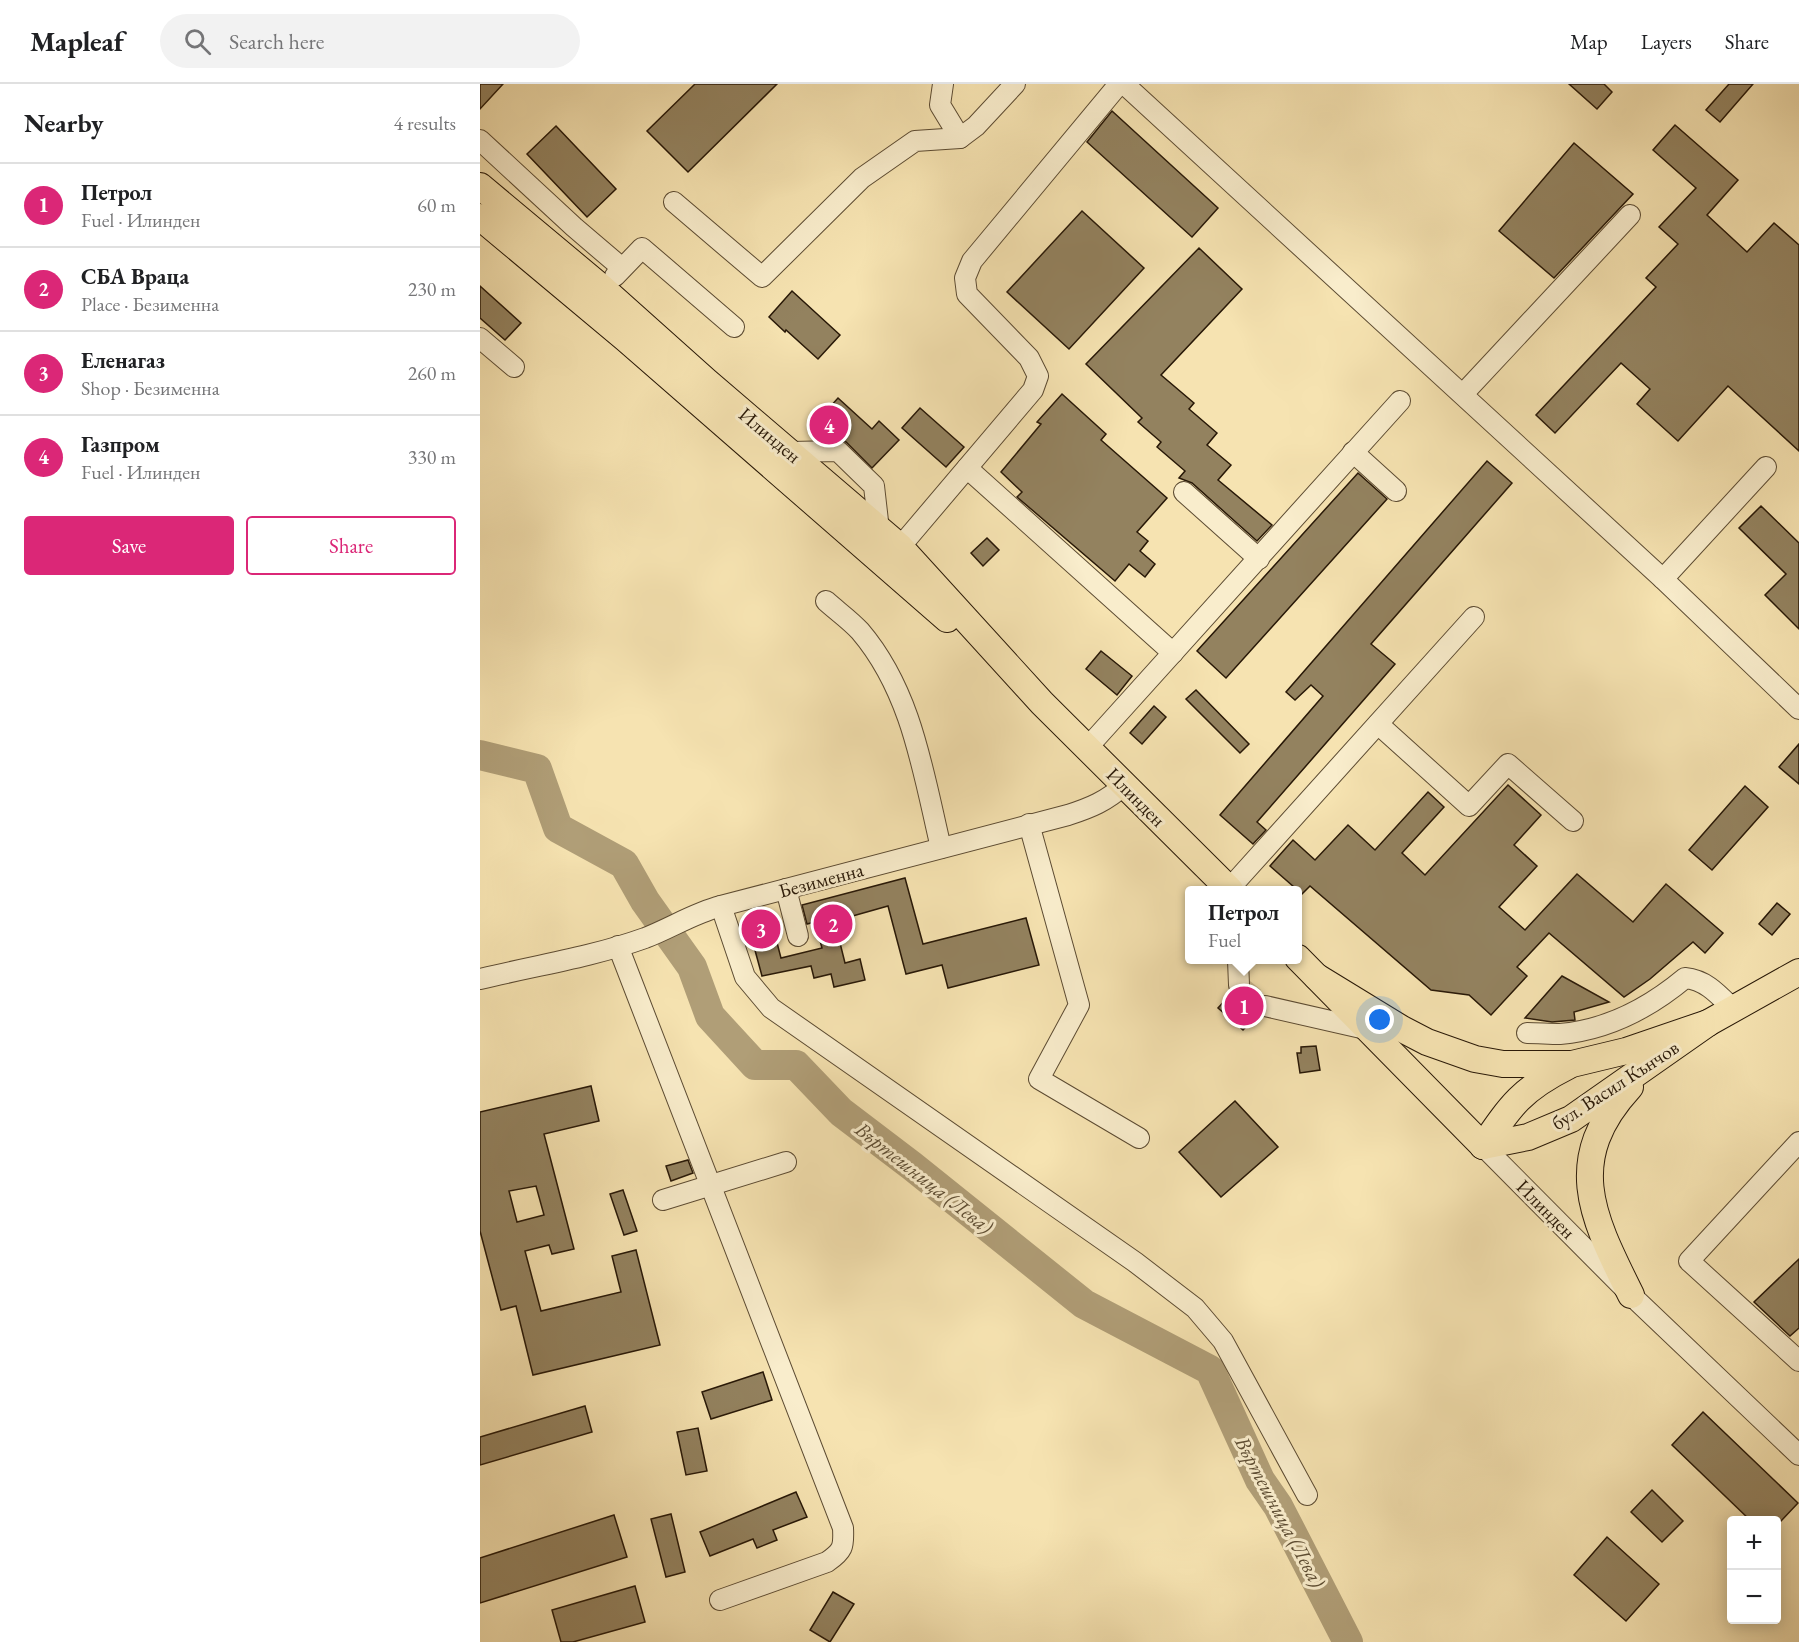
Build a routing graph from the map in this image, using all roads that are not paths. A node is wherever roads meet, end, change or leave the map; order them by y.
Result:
1 (943, 84) edge
2 (1015, 84) edge
3 (1119, 84) edge
4 (1124, 84) edge
5 (960, 138) junction
6 (480, 140) edge
7 (480, 186) edge
8 (674, 202) dead end
9 (1630, 215) dead end
10 (480, 217) edge
11 (622, 268) junction
12 (602, 288) junction
13 (734, 327) dead end
14 (480, 338) edge
15 (514, 367) dead end
16 (1463, 394) junction
17 (1400, 401) dead end
18 (1353, 452) junction
19 (1766, 467) dead end
20 (967, 468) junction
21 (1396, 491) dead end
22 (1184, 492) dead end
23 (900, 547) junction
24 (1259, 559) junction
25 (1663, 579) junction
26 (826, 601) dead end
27 (1474, 616) dead end
28 (1173, 653) junction
29 (1795, 699) edge
30 (1042, 703) junction
31 (1378, 724) junction
32 (1087, 747) junction
33 (1124, 784) junction
34 (1573, 821) dead end
35 (1029, 824) junction
36 (941, 848) junction
37 (1226, 886) edge
38 (1234, 886) edge
39 (786, 889) junction
40 (721, 906) junction
41 (798, 936) dead end
42 (618, 946) junction
43 (1302, 962) edge
44 (1238, 964) edge
45 (1799, 972) edge
46 (1317, 977) junction
47 (480, 979) edge
48 (1239, 985) dead end
49 (1265, 1006) tunnel mouth
50 (1733, 1009) junction
51 (1708, 1023) junction
52 (1370, 1030) junction
53 (1527, 1033) dead end
54 (1655, 1060) junction
55 (1572, 1064) junction
56 (1139, 1138) dead end
57 (1799, 1142) edge
58 (1483, 1146) junction
59 (786, 1162) dead end
60 (710, 1187) junction
61 (663, 1200) dead end
62 (1631, 1295) junction
63 (1799, 1361) edge
64 (1799, 1455) edge
65 (1307, 1495) dead end
66 (720, 1600) dead end

1 - 5 street
2 - 5 street
3 - 20 street
4 - 16 street
5 - 8 street
6 - 11 street
7 - 12 main road, Илинден
9 - 16 street
10 - 30 main road, Илинден
11 - 12 street
11 - 13 street
12 - 23 main road, Илинден
14 - 15 street
16 - 25 street
17 - 18 street
18 - 21 street
18 - 24 street
19 - 25 street
20 - 23 street
20 - 28 street
22 - 24 street
23 - 30 main road, Илинден
24 - 28 street
25 - 29 street
26 - 36 street
27 - 31 street
28 - 32 street
30 - 32 main road, Илинден
31 - 34 street
31 - 38 street
32 - 33 main road, Илинден
33 - 35 street, Безименна
33 - 37 main road, Илинден
35 - 36 street, Безименна
35 - 56 street
36 - 39 street, Безименна
39 - 40 street, Безименна
39 - 41 street
40 - 42 street, Безименна
40 - 65 street
42 - 47 street, Безименна
42 - 60 street
43 - 46 main road, Илинден
44 - 48 street
45 - 50 main road, бул. Васил Кънчов
46 - 52 main road, Илинден
46 - 55 main road, бул. Васил Кънчов
49 - 52 street
50 - 51 main road, бул. Васил Кънчов
50 - 53 street
51 - 54 main road, бул. Васил Кънчов
51 - 55 main road, бул. Васил Кънчов
52 - 58 main road, Илинден
54 - 58 main road, бул. Васил Кънчов
54 - 62 main road
55 - 58 main road
57 - 63 street
58 - 62 street, Илинден
59 - 60 street
60 - 61 street
60 - 66 street
62 - 64 street, Илинден

